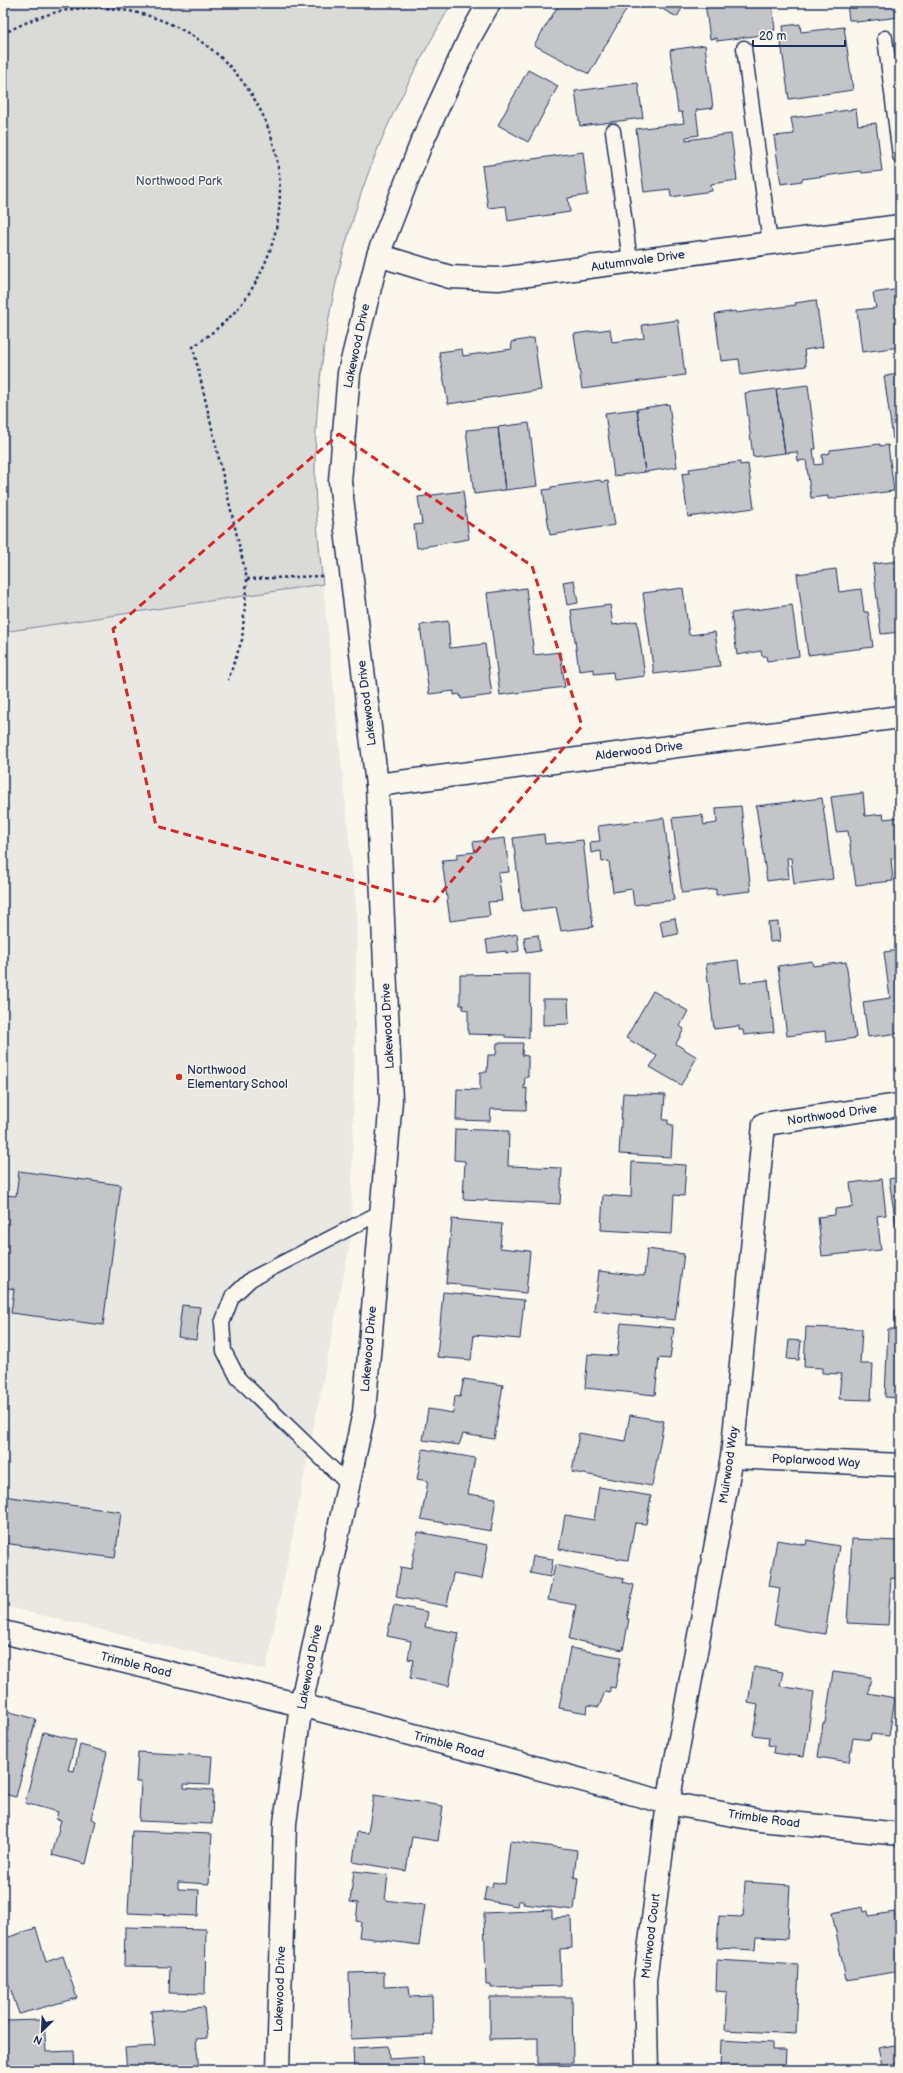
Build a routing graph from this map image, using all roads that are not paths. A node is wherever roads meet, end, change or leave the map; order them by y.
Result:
1 (489, 3) edge
2 (885, 38) dead end
3 (744, 48) dead end
4 (613, 131) dead end
5 (900, 156) edge
6 (900, 226) edge
7 (770, 243) junction
8 (378, 255) junction
9 (630, 262) junction
10 (900, 717) edge
11 (377, 785) junction
12 (900, 1106) edge
13 (764, 1124) joint
14 (381, 1212) junction
15 (732, 1457) junction
16 (900, 1465) edge
17 (348, 1484) junction
18 (3, 1632) edge
19 (301, 1705) junction
20 (668, 1803) junction
21 (900, 1834) edge
22 (278, 2070) edge
23 (647, 2070) edge

1 - 8 street, Lakewood Drive
2 - 5 lane
3 - 7 lane
4 - 9 lane
6 - 7 street, Autumnvale Drive
7 - 9 street, Autumnvale Drive
8 - 9 street, Autumnvale Drive
8 - 11 street, Lakewood Drive
10 - 11 street, Alderwood Drive
11 - 14 street, Lakewood Drive
12 - 13 street, Northwood Drive
13 - 15 street, Muirwood Way
14 - 17 street, Lakewood Drive
14 - 17 lane
15 - 16 street, Poplarwood Way
15 - 20 street, Muirwood Way
17 - 19 street, Lakewood Drive
18 - 19 street, Trimble Road
19 - 20 street, Trimble Road
19 - 22 street, Lakewood Drive
20 - 21 street, Trimble Road
20 - 23 street, Muirwood Court

